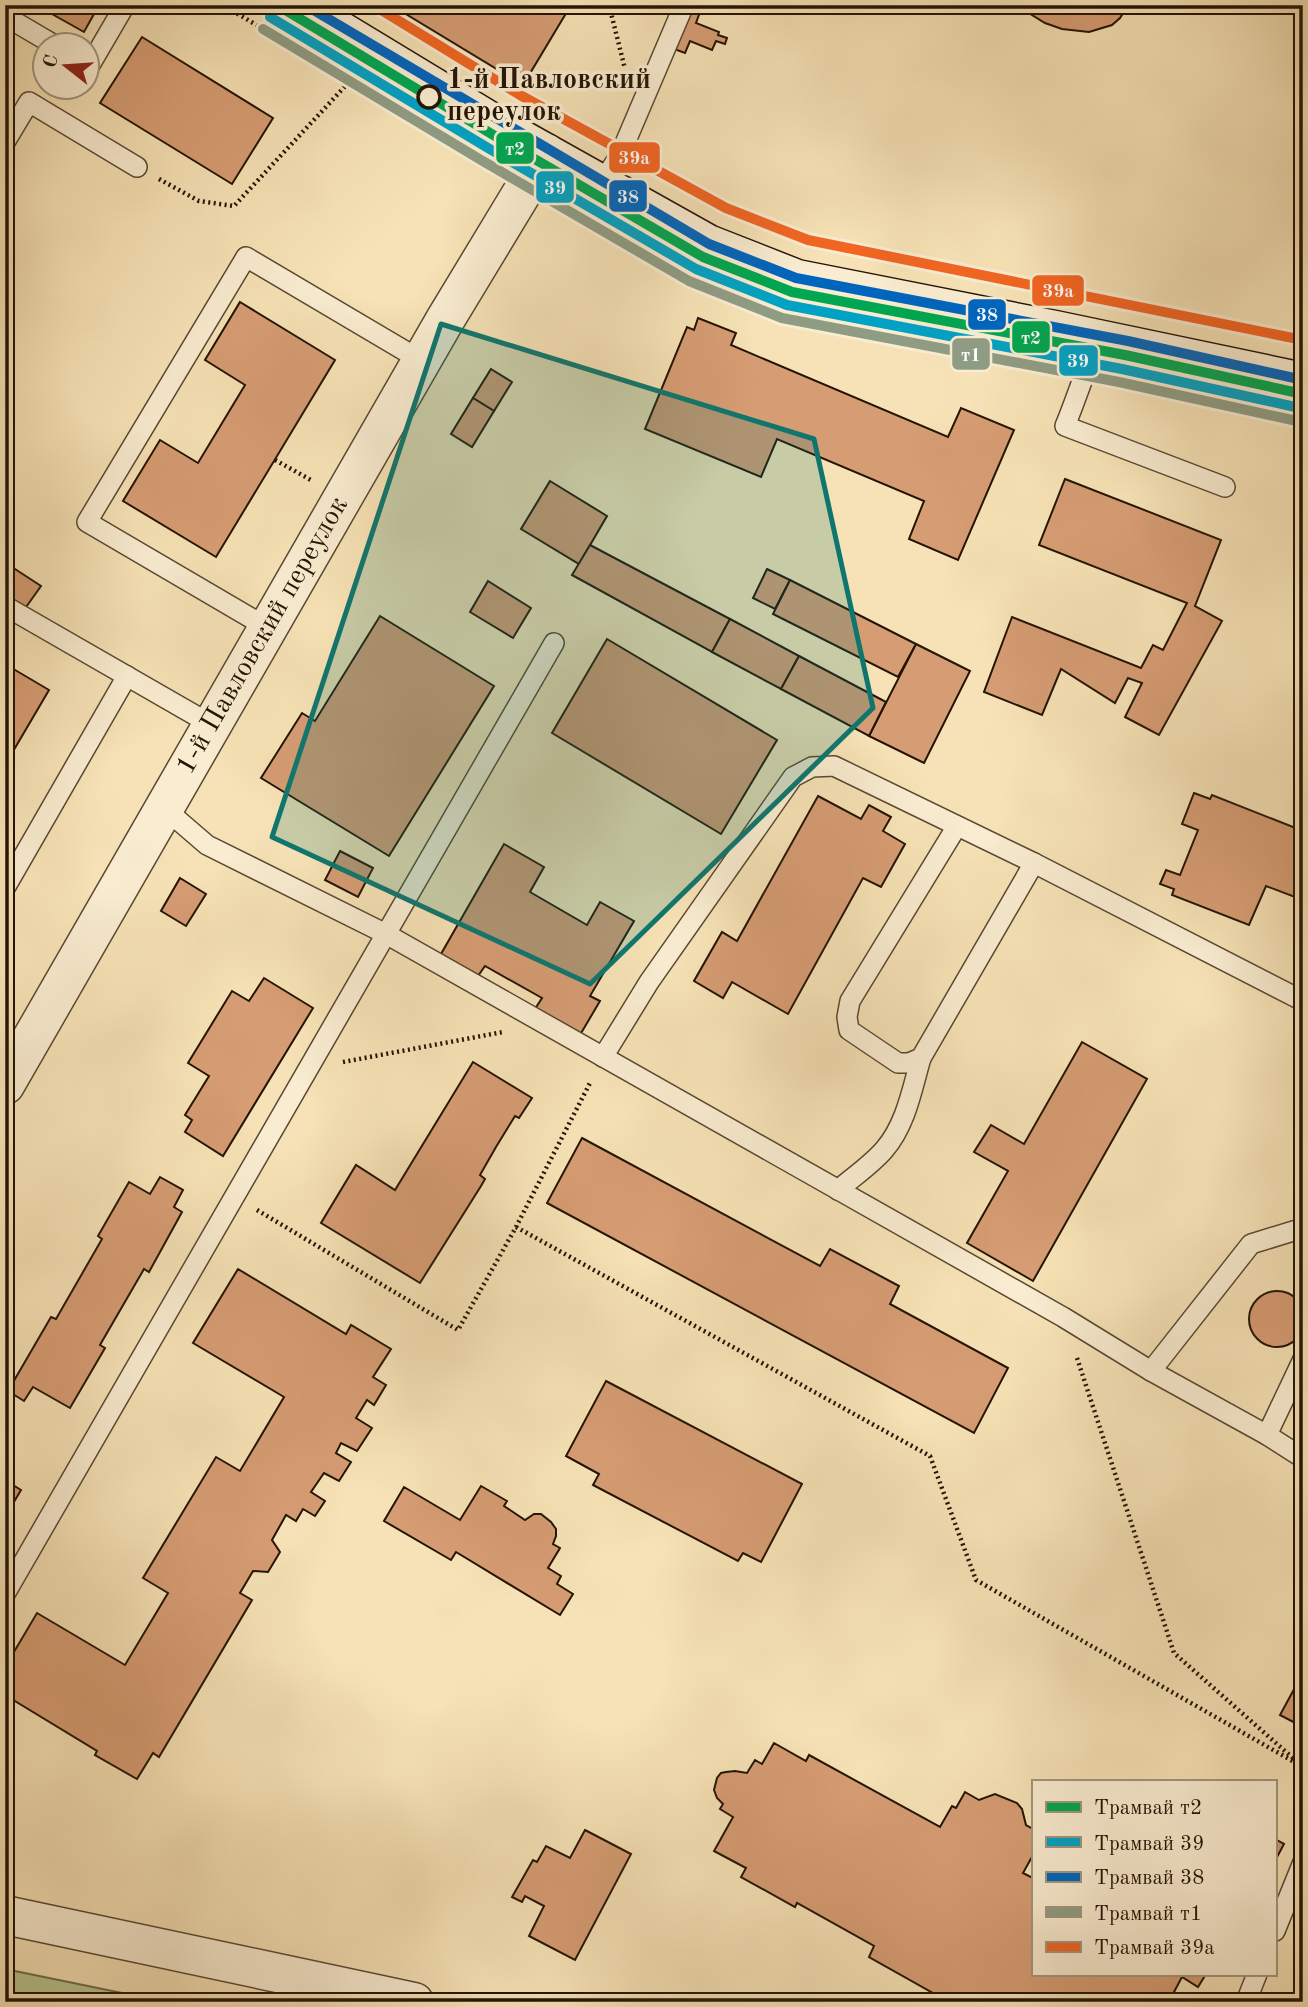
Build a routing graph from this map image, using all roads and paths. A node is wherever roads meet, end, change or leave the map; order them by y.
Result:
1 (125, 5) edge
2 (298, 5) edge
3 (609, 5) edge
4 (684, 5) edge
5 (5, 16) edge
6 (32, 32) edge
7 (102, 44) edge
8 (349, 81) dead end
9 (637, 114) junction
10 (5, 142) edge
11 (546, 153) junction
12 (137, 167) joint
13 (601, 184) junction
14 (1098, 339) junction
15 (422, 361) junction
16 (1303, 382) edge
17 (275, 460) dead end
18 (311, 480) dead end
19 (1224, 487) dead end
20 (5, 606) edge
21 (268, 628) junction
22 (554, 643) dead end
23 (127, 676) junction
24 (212, 725) junction
25 (164, 808) junction
26 (957, 826) junction
27 (1034, 863) junction
28 (5, 888) edge
29 (386, 934) junction
30 (1303, 1001) edge
31 (545, 1024) junction
32 (603, 1057) junction
33 (922, 1058) junction
34 (309, 1069) junction
35 (5, 1084) edge
36 (838, 1190) junction
37 (236, 1197) junction
38 (516, 1227) junction
39 (1303, 1228) edge
40 (1063, 1317) junction
41 (1303, 1359) edge
42 (1151, 1371) junction
43 (1267, 1434) junction
44 (1303, 1458) edge
45 (5, 1594) edge
46 (1303, 1862) edge
47 (5, 1915) edge
48 (1276, 1929) edge
49 (1256, 1976) edge
50 (414, 2002) edge
51 (1246, 2002) edge

1 - 7 lane
2 - 11 street
3 - 9 path
4 - 9 lane
5 - 6 lane
8 - 12 path
9 - 13 lane
10 - 12 lane
11 - 13 street
11 - 15 street, 1-й Павловский переулок
13 - 14 street
14 - 16 street
14 - 19 lane
15 - 21 street, 1-й Павловский переулок
15 - 21 lane
17 - 18 path
20 - 23 lane
21 - 24 street, 1-й Павловский переулок
22 - 29 lane
23 - 24 lane
23 - 28 lane
24 - 25 street, 1-й Павловский переулок
25 - 29 lane
25 - 35 street, 1-й Павловский переулок
26 - 27 lane
26 - 32 lane
26 - 33 lane
27 - 30 lane
27 - 33 lane
29 - 31 lane
29 - 34 lane
31 - 32 lane
31 - 34 path
32 - 36 lane
32 - 38 path
33 - 36 lane
34 - 37 lane
36 - 40 lane
37 - 38 path
37 - 45 lane
38 - 40 path
39 - 42 lane
40 - 42 lane
41 - 43 lane
42 - 43 lane
43 - 44 lane
46 - 48 lane
47 - 50 street
49 - 51 lane

